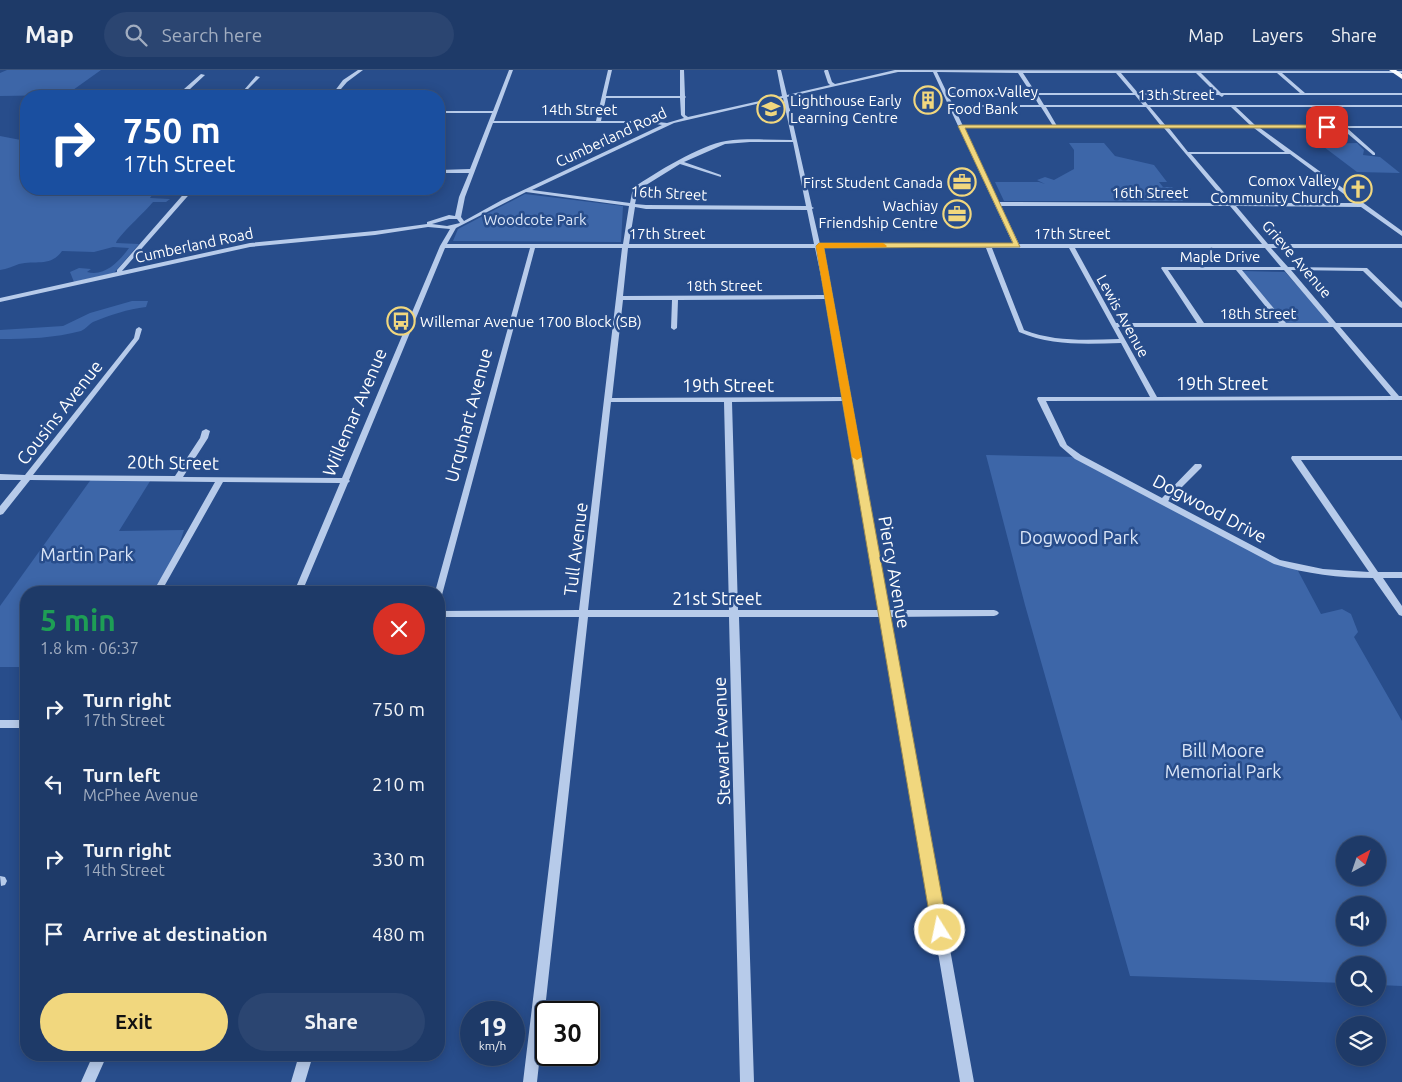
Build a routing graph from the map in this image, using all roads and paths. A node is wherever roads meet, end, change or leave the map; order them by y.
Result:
1 (361, 70) edge
2 (511, 70) edge
3 (610, 70) edge
4 (682, 70) edge
5 (779, 70) edge
6 (900, 70) edge
7 (1020, 70) edge
8 (826, 71) edge
9 (934, 71) edge
10 (1117, 71) edge
11 (1196, 71) edge
12 (1276, 71) edge
13 (1393, 71) edge
14 (1402, 72) edge
15 (202, 75) dead end
16 (258, 77) dead end
17 (1402, 77) edge
18 (834, 85) junction
19 (186, 90) edge
20 (246, 90) edge
21 (338, 90) edge
22 (945, 94) junction
23 (1035, 94) junction
24 (1138, 94) junction
25 (1220, 94) junction
26 (1304, 94) junction
27 (1402, 94) edge
28 (785, 96) junction
29 (605, 97) junction
30 (684, 97) junction
31 (951, 106) junction
32 (1043, 106) junction
33 (1147, 106) junction
34 (1232, 106) junction
35 (1319, 106) junction
36 (1402, 106) edge
37 (445, 112) edge
38 (495, 112) junction
39 (687, 118) junction
40 (492, 122) junction
41 (598, 122) junction
42 (666, 124) junction
43 (961, 126) junction
44 (1344, 126) junction
45 (1056, 127) junction
46 (1165, 127) junction
47 (1255, 127) junction
48 (1402, 127) edge
49 (794, 141) junction
50 (1188, 153) junction
51 (1290, 153) junction
52 (1372, 154) dead end
53 (681, 163) junction
54 (445, 171) edge
55 (472, 171) junction
56 (719, 176) dead end
57 (526, 190) junction
58 (186, 195) edge
59 (462, 197) junction
60 (631, 204) junction
61 (998, 204) junction
62 (1233, 205) junction
63 (1361, 205) junction
64 (811, 208) junction
65 (460, 219) junction
66 (442, 223) junction
67 (454, 227) junction
68 (1402, 234) edge
69 (1266, 245) junction
70 (443, 246) junction
71 (533, 246) junction
72 (625, 246) junction
73 (819, 246) junction
74 (988, 246) junction
75 (1018, 246) junction
76 (1071, 246) junction
77 (1402, 246) edge
78 (1238, 269) junction
79 (1287, 269) junction
80 (121, 274) junction
81 (829, 297) junction
82 (620, 298) junction
83 (675, 298) junction
84 (0, 300) edge
85 (1402, 306) edge
86 (1114, 325) junction
87 (1202, 325) junction
88 (1284, 325) junction
89 (1335, 325) junction
90 (1402, 325) edge
91 (674, 328) dead end
92 (138, 329) dead end
93 (1123, 341) junction
94 (1154, 398) junction
95 (1400, 398) edge
96 (847, 399) junction
97 (1041, 399) joint
98 (608, 400) junction
99 (728, 400) junction
100 (206, 431) dead end
101 (1401, 460) edge
102 (1198, 466) dead end
103 (0, 477) edge
104 (27, 478) junction
105 (178, 478) junction
106 (221, 479) junction
107 (346, 481) junction
108 (1162, 502) junction
109 (0, 512) edge
110 (1377, 575) junction
111 (1402, 575) edge
112 (160, 586) edge
113 (301, 586) edge
114 (441, 586) edge
115 (994, 613) dead end
116 (1402, 613) edge
117 (445, 614) edge
118 (584, 614) junction
119 (734, 614) junction
120 (885, 614) junction
121 (0, 724) edge
122 (20, 724) edge
123 (97, 1061) edge
124 (304, 1061) edge
125 (88, 1082) edge
126 (298, 1082) edge
127 (530, 1082) edge
128 (747, 1082) edge
129 (966, 1082) edge

1 - 21 street
2 - 38 street
3 - 29 street
4 - 30 street
5 - 28 street, Piercy Avenue
6 - 9 street, Cumberland Road
6 - 18 street, Cumberland Road
7 - 9 street
7 - 10 street
7 - 23 street
8 - 18 street
9 - 22 street
10 - 11 street
10 - 24 street, Grieve Avenue
11 - 12 street
11 - 25 street
12 - 13 street
12 - 26 street
13 - 14 street
13 - 17 main road
15 - 19 street
16 - 20 street
18 - 28 street, Cumberland Road
22 - 23 street
22 - 31 street
23 - 24 street
23 - 32 street
24 - 25 street
24 - 33 street, Grieve Avenue
25 - 26 street
25 - 34 street
26 - 27 street
26 - 35 street
28 - 39 street, Cumberland Road
28 - 49 street, Piercy Avenue
29 - 30 street
29 - 41 street
30 - 39 street
31 - 32 street, 13th Street
31 - 43 street
32 - 33 street, 13th Street
32 - 45 street
33 - 34 street, 13th Street
33 - 46 street, Grieve Avenue
34 - 35 street, 13th Street
34 - 47 street
35 - 36 street, 13th Street
35 - 44 street
37 - 38 street
38 - 40 street
39 - 42 street, Cumberland Road
40 - 41 street, 14th Street
40 - 55 street
41 - 42 street, 14th Street
42 - 57 street, Cumberland Road
43 - 45 street
43 - 61 street
44 - 47 street
44 - 48 street
44 - 52 street
45 - 46 street
46 - 47 street
46 - 50 street, Grieve Avenue
47 - 51 street
49 - 53 street, Tull Avenue
49 - 64 street, Piercy Avenue
50 - 51 street
50 - 62 street, Grieve Avenue
51 - 63 street
53 - 56 street
53 - 60 street, Tull Avenue
54 - 55 street
55 - 59 street
57 - 60 street, 16th Street
57 - 65 street, Cumberland Road
58 - 80 street
59 - 65 street
59 - 66 street
60 - 64 street, 16th Street
60 - 72 street, Tull Avenue
61 - 62 street, 16th Street
61 - 75 street
62 - 63 street, 16th Street
62 - 69 street, Grieve Avenue
63 - 68 street
64 - 73 street, Piercy Avenue
65 - 66 street
65 - 67 street
66 - 67 street
66 - 70 street, Willemar Avenue
66 - 80 street, Cumberland Road
67 - 70 street, Willemar Avenue
69 - 76 street, 17th Street
69 - 77 street, 17th Street
69 - 79 street, Grieve Avenue
70 - 71 street, 17th Street
70 - 107 street, Willemar Avenue
71 - 72 street, 17th Street
71 - 114 street, Urquhart Avenue
72 - 73 street, 17th Street
72 - 82 street, Tull Avenue
73 - 74 street, 17th Street
73 - 81 street, Piercy Avenue
74 - 75 street, 17th Street
74 - 93 street
75 - 76 street, 17th Street
76 - 86 street, Lewis Avenue
78 - 79 street, Maple Drive
78 - 87 street, Maple Drive
78 - 88 street
79 - 85 street, Maple Drive
79 - 89 street, Grieve Avenue
80 - 84 street, Cumberland Road
81 - 83 street, 18th Street
81 - 96 street, Piercy Avenue
82 - 83 street, 18th Street
82 - 98 street, Tull Avenue
83 - 91 street
86 - 87 street, 18th Street
86 - 93 street, Lewis Avenue
87 - 88 street, 18th Street
88 - 89 street, 18th Street
89 - 90 street, 18th Street
89 - 95 street, Grieve Avenue
92 - 104 street, Cousins Avenue
93 - 94 street, Lewis Avenue
94 - 95 street, 19th Street
94 - 97 street, 19th Street
96 - 99 street, 19th Street
96 - 120 street, Piercy Avenue
97 - 108 street, Dogwood Drive
98 - 99 street, 19th Street
98 - 118 street, Tull Avenue
99 - 119 street, Stewart Avenue
100 - 105 street
101 - 110 street
102 - 108 street
103 - 104 street, 20th Street
104 - 105 street, 20th Street
104 - 109 street, Cousins Avenue
105 - 106 street, 20th Street
106 - 107 street, 20th Street
106 - 112 street
107 - 113 street, Willemar Avenue
108 - 110 street, Dogwood Drive
110 - 111 street, Dogwood Drive
110 - 116 street
115 - 120 street, 21st Street
117 - 118 street, 21st Street
118 - 119 street, 21st Street
118 - 127 street, Tull Avenue
119 - 120 street, 21st Street
119 - 128 street, Stewart Avenue
120 - 129 street, Piercy Avenue
121 - 122 street
123 - 125 street
124 - 126 street

